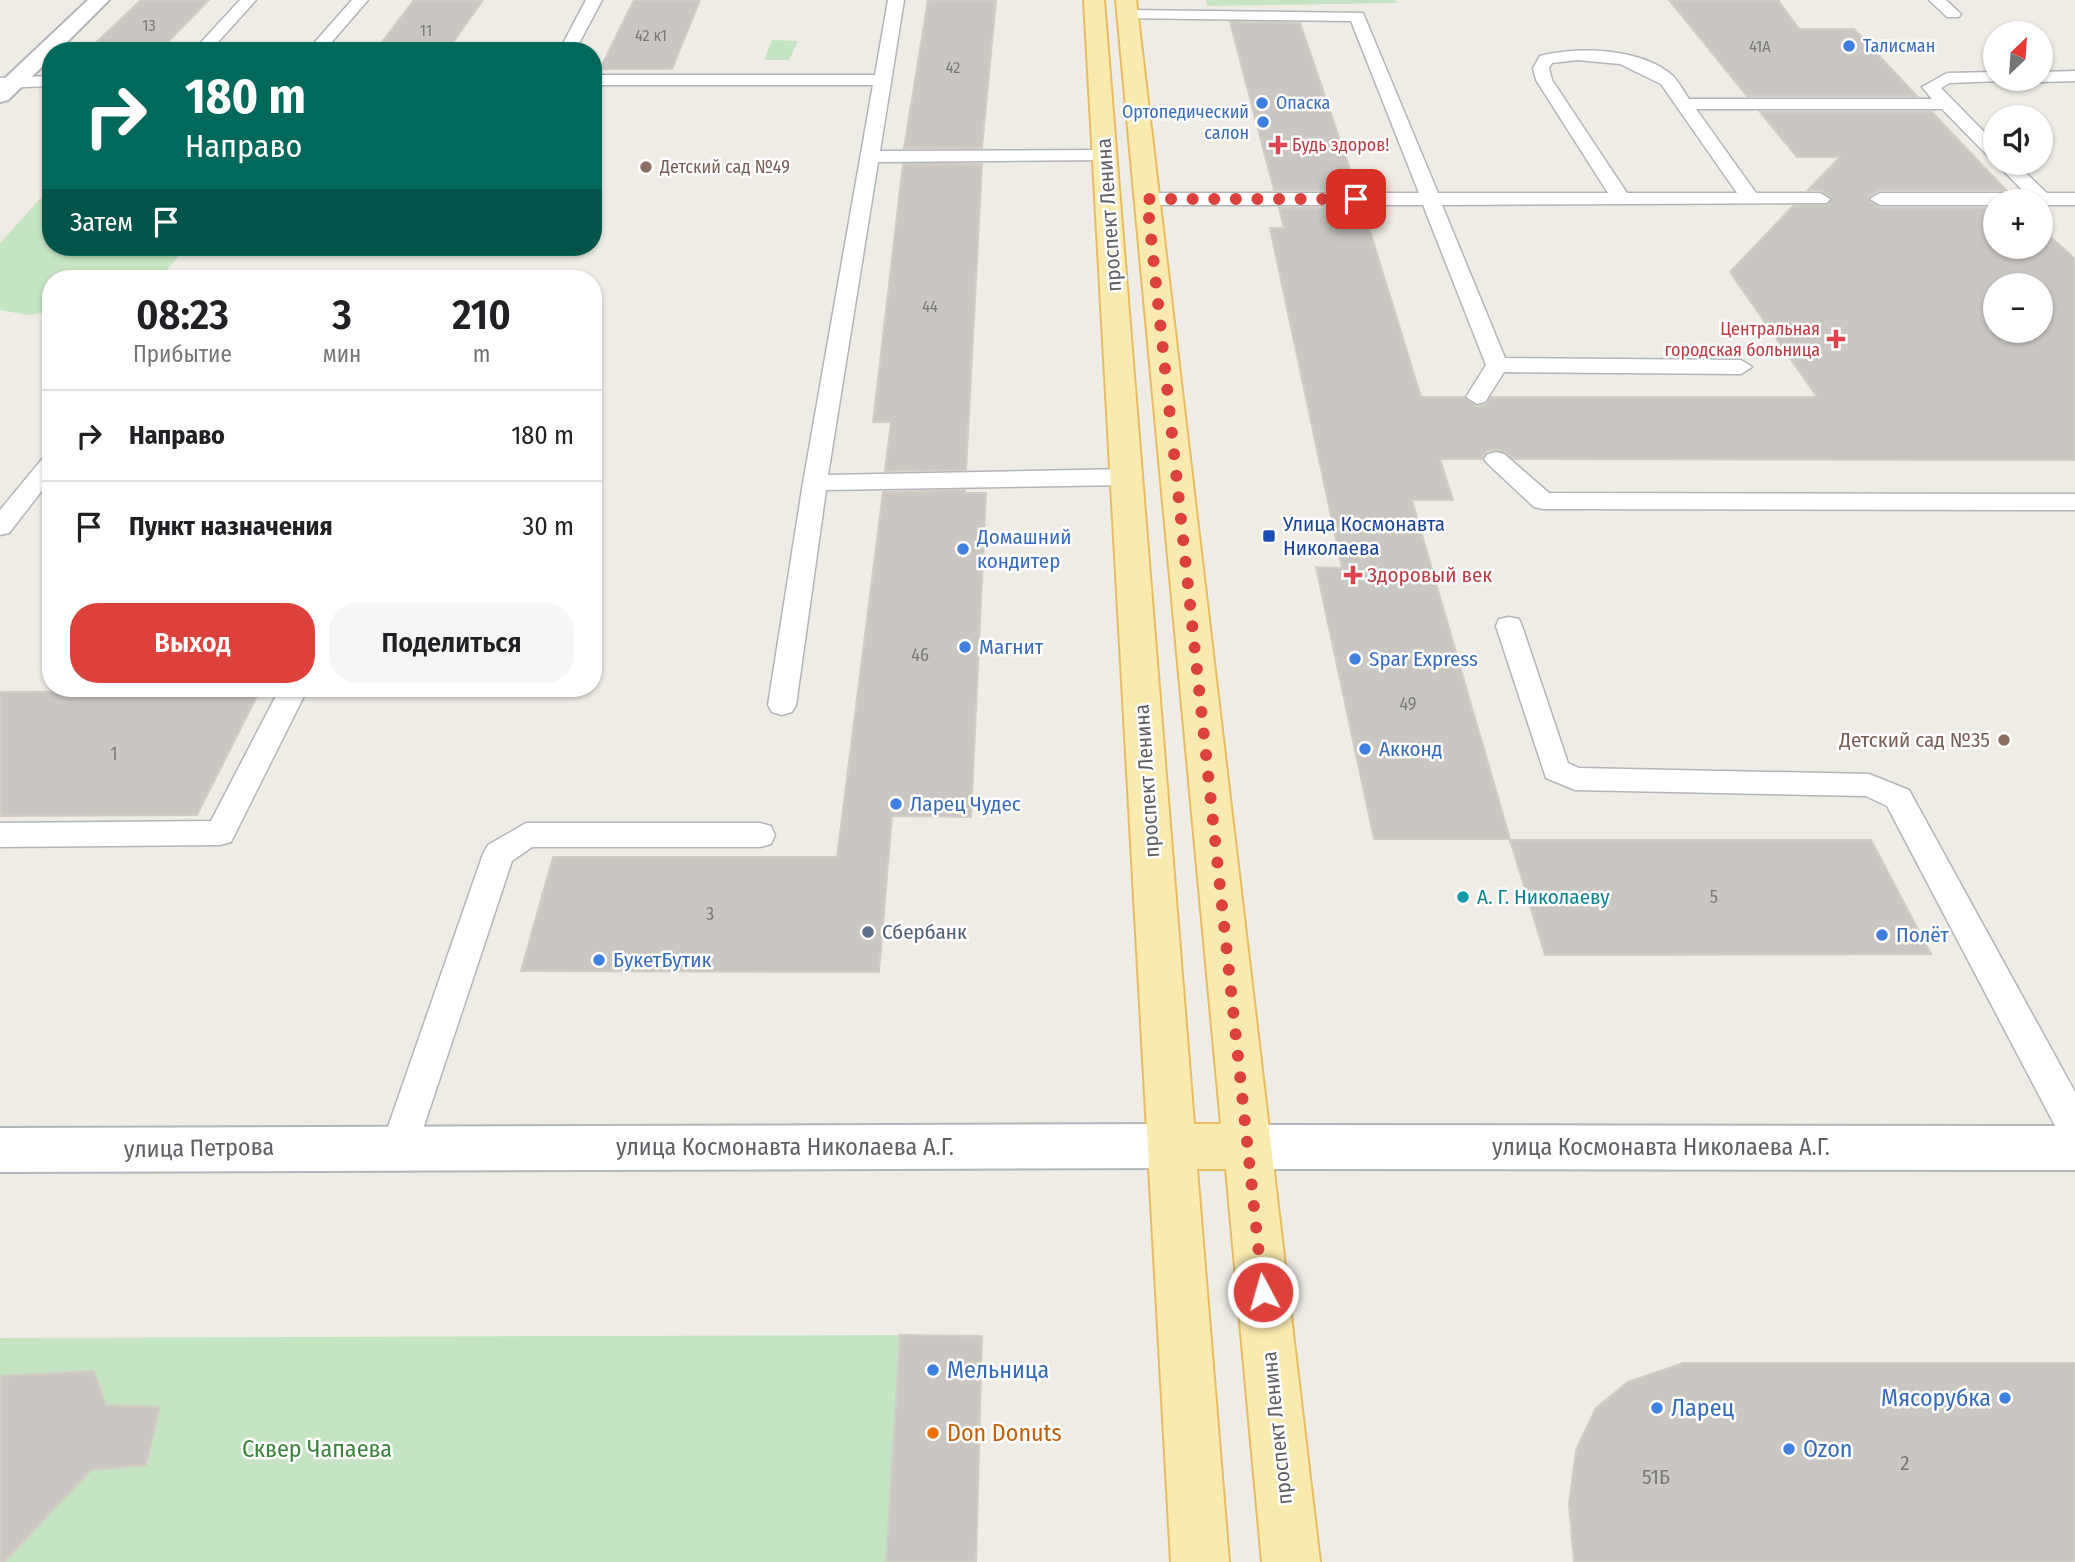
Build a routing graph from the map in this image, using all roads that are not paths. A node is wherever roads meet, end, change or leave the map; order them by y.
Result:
1 (99, 0) edge
2 (248, 0) edge
3 (360, 0) edge
4 (594, 0) edge
5 (896, 0) edge
6 (1094, 0) edge
7 (1937, 0) edge
8 (1126, 8) edge
9 (1953, 15) dead end
10 (53, 42) edge
11 (209, 42) edge
12 (323, 42) edge
13 (572, 42) edge
14 (42, 52) edge
15 (2075, 76) edge
16 (1983, 77) edge
17 (2053, 77) edge
18 (602, 80) edge
19 (881, 80) junction
20 (42, 82) edge
21 (4, 87) edge
22 (1685, 104) junction
23 (1946, 104) junction
24 (1983, 141) edge
25 (1105, 155) junction
26 (869, 157) junction
27 (2017, 175) edge
28 (2032, 189) edge
29 (1147, 199) junction
30 (1433, 199) junction
31 (1621, 199) junction
32 (1750, 199) junction
33 (1820, 199) dead end
34 (1880, 199) dead end
35 (1983, 199) edge
36 (2053, 199) edge
37 (2075, 199) edge
38 (1497, 365) junction
39 (1741, 367) dead end
40 (1477, 397) dead end
41 (1496, 459) dead end
42 (42, 474) edge
43 (1127, 477) junction
44 (815, 482) junction
45 (2075, 502) edge
46 (0, 527) edge
47 (1509, 626) dead end
48 (290, 697) edge
49 (782, 705) dead end
50 (0, 835) edge
51 (760, 835) dead end
52 (2075, 1127) edge
53 (1171, 1146) junction
54 (399, 1147) junction
55 (1248, 1147) junction
56 (2075, 1148) edge
57 (0, 1150) edge
58 (1200, 1562) edge
59 (1291, 1562) edge

1 - 10 street
2 - 11 lane
3 - 12 lane
4 - 13 lane
5 - 19 lane
6 - 25 main road, проспект Ленина
7 - 9 lane
8 - 29 main road, проспект Ленина
8 - 30 lane
14 - 21 street
15 - 17 lane
16 - 23 lane
18 - 19 lane
19 - 26 lane
20 - 21 lane
22 - 23 lane
22 - 31 lane
22 - 32 lane
23 - 24 lane
25 - 26 lane
25 - 43 main road, проспект Ленина
26 - 44 lane
27 - 28 lane
29 - 30 lane
29 - 55 main road, проспект Ленина
30 - 31 lane
30 - 38 lane
31 - 32 lane
32 - 33 lane
34 - 35 lane
36 - 37 lane
38 - 39 lane
38 - 40 lane
41 - 45 lane
42 - 46 lane
43 - 44 lane
43 - 53 main road, проспект Ленина
44 - 49 lane
47 - 52 lane
48 - 50 lane
51 - 54 lane
53 - 54 street, улица Космонавта Николаева А.Г.
53 - 55 main road
53 - 58 main road, проспект Ленина
54 - 57 street, улица Петрова
55 - 56 street, улица Космонавта Николаева А.Г.
55 - 59 main road, проспект Ленина

